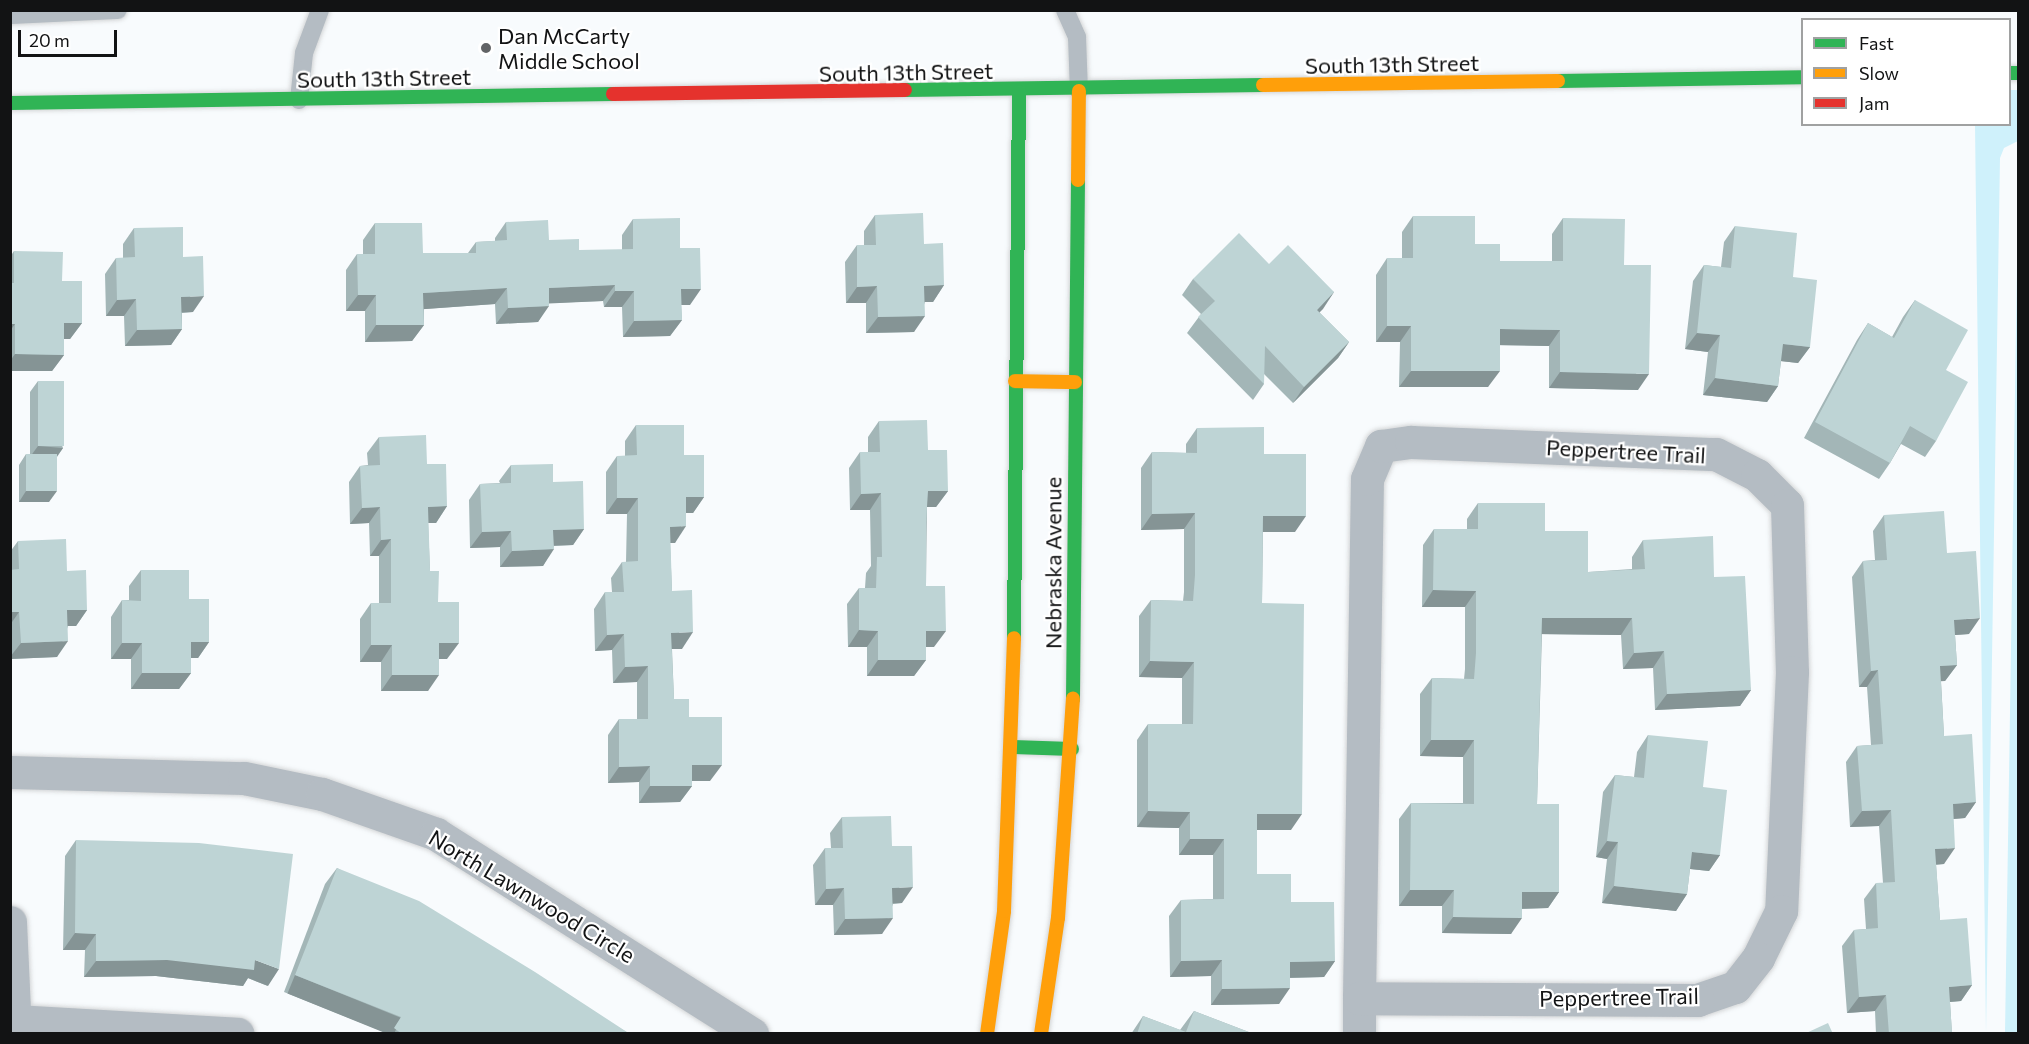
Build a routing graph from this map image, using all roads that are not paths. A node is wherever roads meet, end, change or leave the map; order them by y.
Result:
1 (118, 10) edge
2 (320, 10) edge
3 (1065, 10) edge
4 (10, 15) edge
5 (1801, 77) edge
6 (1079, 91) junction
7 (1019, 92) junction
8 (299, 100) junction
9 (10, 103) edge
10 (1015, 381) junction
11 (1075, 382) junction
12 (1013, 747) junction
13 (1072, 749) junction
14 (10, 772) edge
15 (10, 922) edge
16 (1359, 998) junction
17 (15, 1028) edge
18 (238, 1034) edge
19 (752, 1034) edge
20 (987, 1034) edge
21 (1041, 1034) edge
22 (1359, 1034) edge

1 - 4 lane
2 - 8 lane
3 - 6 lane
5 - 6 street, South 13th Street
6 - 7 street, South 13th Street
6 - 11 street, Nebraska Avenue
7 - 8 street, South 13th Street
7 - 10 street, Nebraska Avenue
8 - 9 street, South 13th Street
10 - 11 street
10 - 12 street, Nebraska Avenue
11 - 13 street, Nebraska Avenue
12 - 13 street
12 - 20 street, Nebraska Avenue
13 - 21 street, Nebraska Avenue
14 - 19 street, North Lawnwood Circle
15 - 17 street
16 - 16 street, Peppertree Trail
16 - 22 street, Peppertree Trail
17 - 18 street

